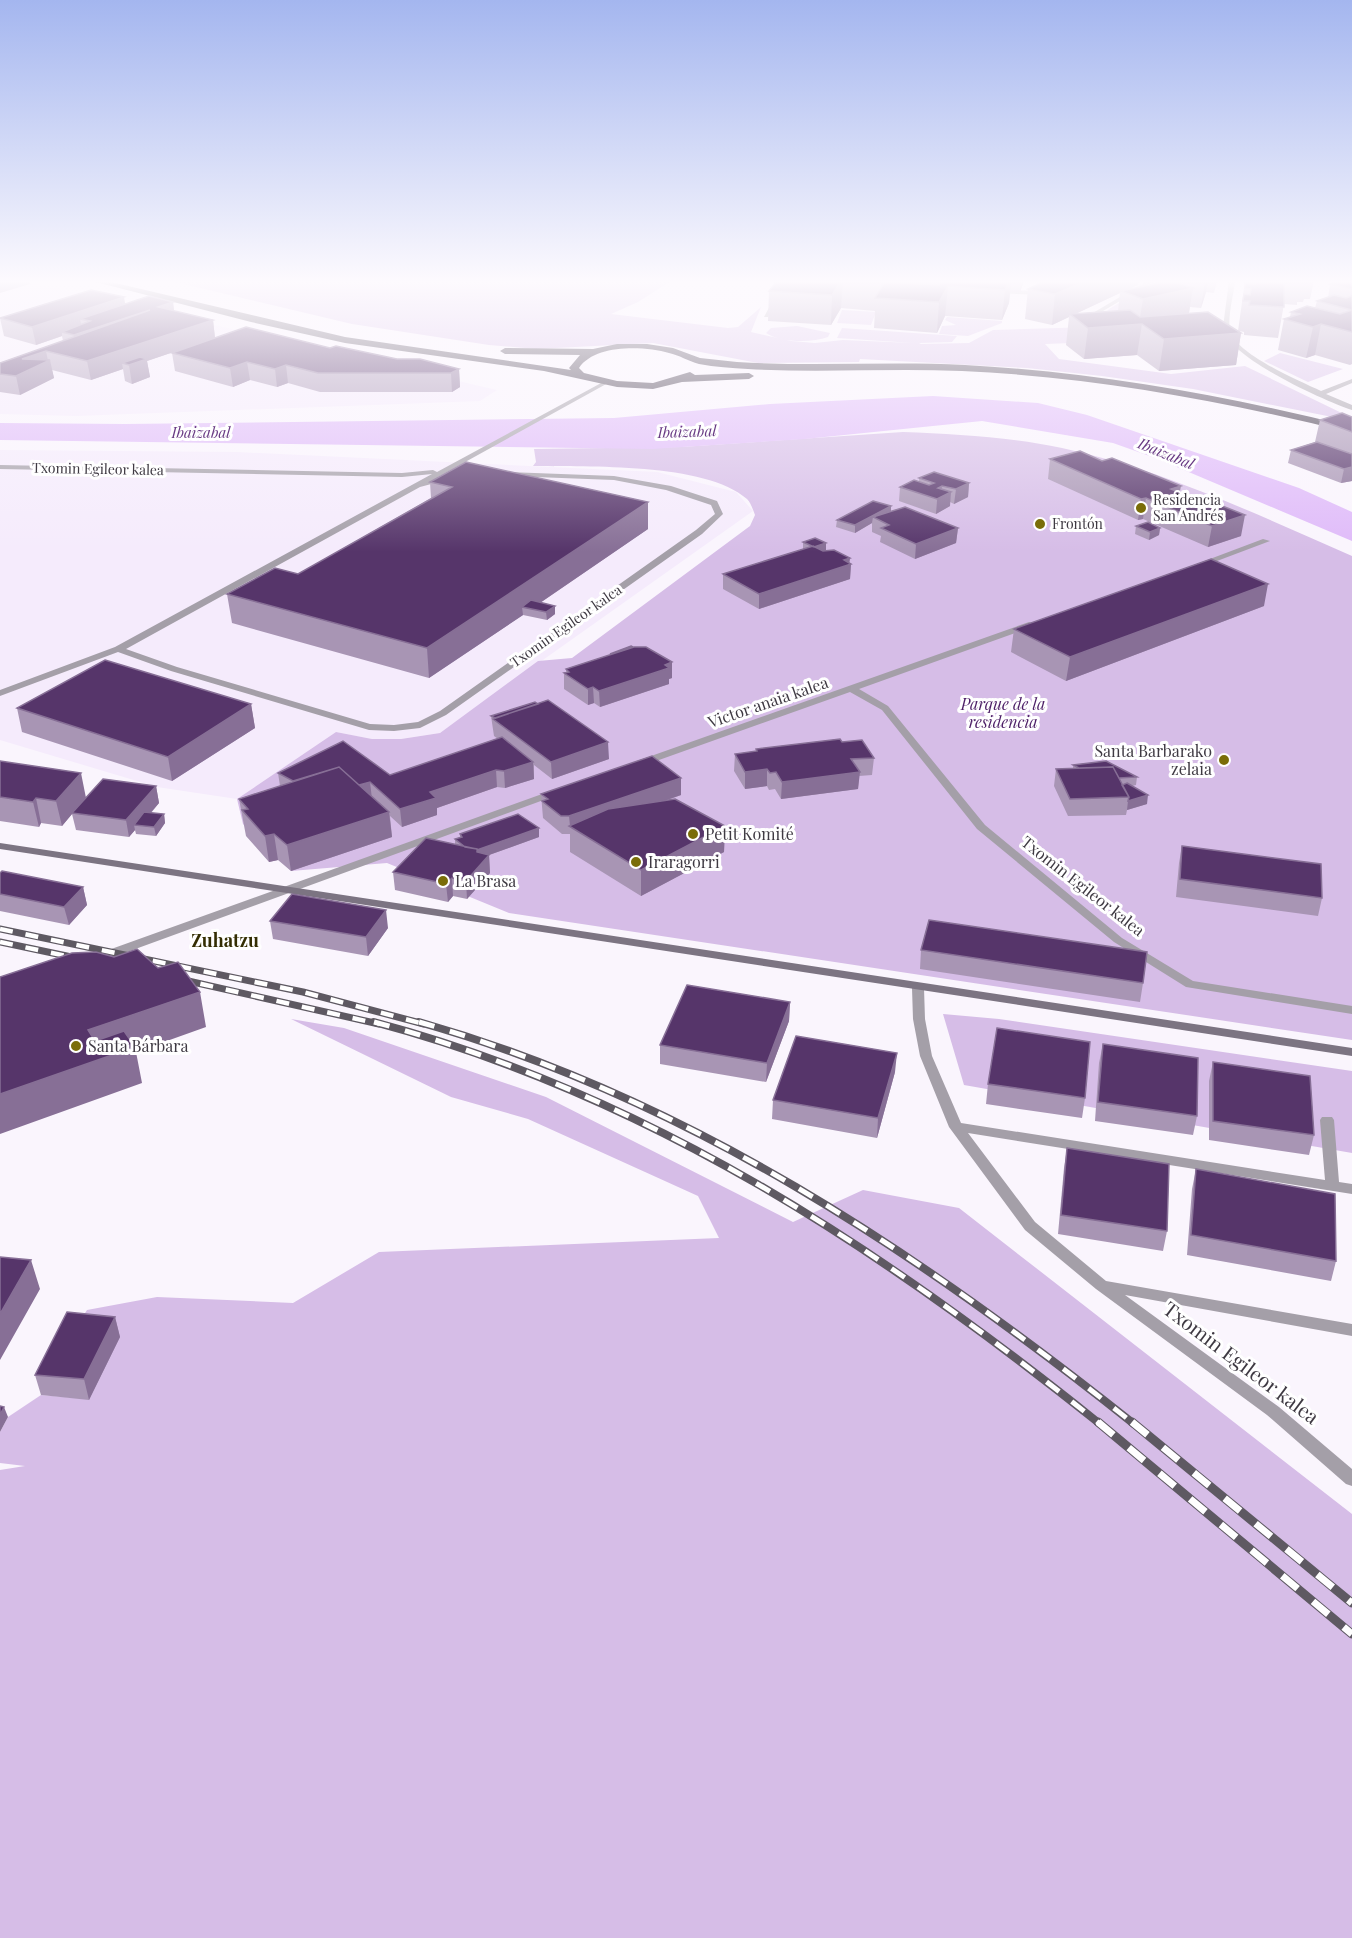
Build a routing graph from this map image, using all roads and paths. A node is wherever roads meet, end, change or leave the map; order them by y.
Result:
1 (563, 371) edge
2 (694, 371) edge
3 (999, 371) edge
4 (1277, 371) edge
5 (574, 373) joint
6 (682, 379) junction
7 (1352, 381) edge
8 (605, 383) junction
9 (1320, 394) junction
10 (1352, 408) edge
11 (1352, 430) edge
12 (1352, 441) edge
13 (0, 466) edge
14 (449, 468) junction
15 (376, 474) junction
16 (496, 474) edge
17 (416, 486) junction
18 (1266, 541) dead end
19 (1191, 568) edge
20 (1038, 622) edge
21 (118, 649) junction
22 (851, 688) junction
23 (0, 693) edge
24 (630, 766) edge
25 (564, 790) edge
26 (0, 846) edge
27 (279, 890) junction
28 (80, 964) edge
29 (918, 988) junction
30 (1352, 1010) edge
31 (1352, 1052) edge
32 (1327, 1120) dead end
33 (956, 1127) junction
34 (1332, 1186) junction
35 (1352, 1189) edge
36 (1101, 1285) junction
37 (1352, 1330) edge
38 (1352, 1479) edge

1 - 5 highway
2 - 6 highway
3 - 11 highway
4 - 9 street
5 - 8 highway
6 - 8 highway
6 - 12 highway
7 - 9 street
8 - 14 street
9 - 10 street
13 - 15 street, Txomin Egileor kalea
14 - 15 street
14 - 17 street
14 - 17 street
15 - 17 street
16 - 21 street, Txomin Egileor kalea
17 - 21 street
18 - 19 street
20 - 22 street, Victor anaia kalea
21 - 23 street
22 - 24 street, Victor anaia kalea
22 - 30 street, Txomin Egileor kalea
25 - 27 street
26 - 27 street
27 - 28 street
27 - 29 street
29 - 31 street
29 - 33 street, Txomin Egileor kalea
32 - 34 street
33 - 34 street
33 - 36 street, Txomin Egileor kalea
34 - 35 street
36 - 37 street, Txomin Egileor kalea
36 - 38 street, Txomin Egileor kalea

